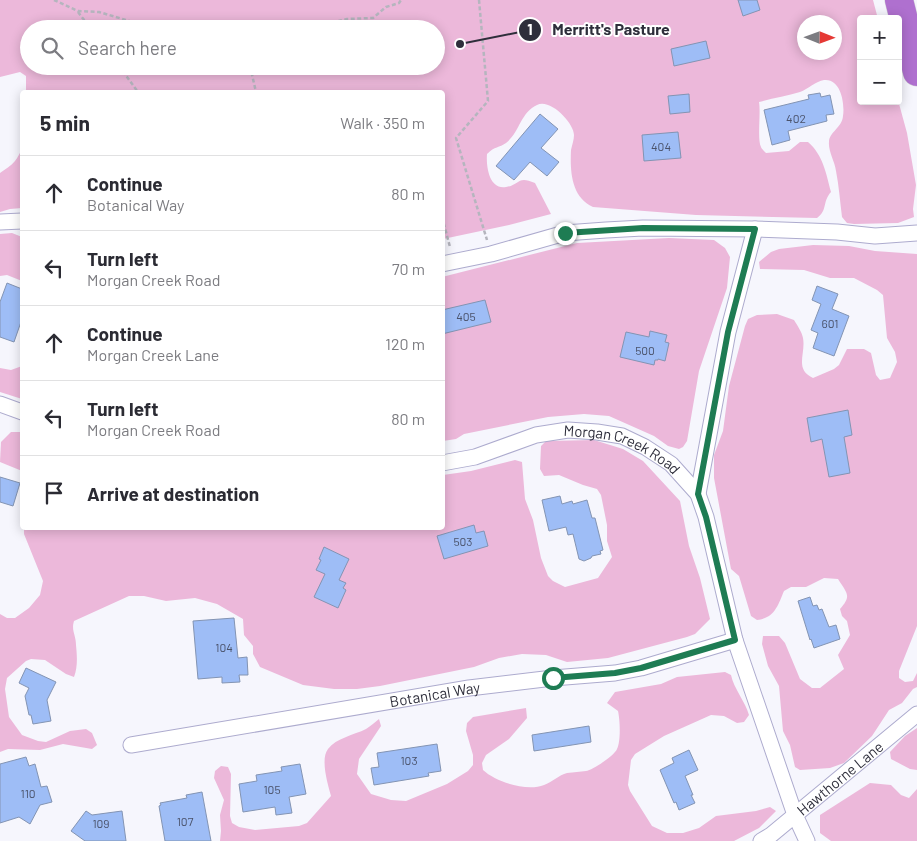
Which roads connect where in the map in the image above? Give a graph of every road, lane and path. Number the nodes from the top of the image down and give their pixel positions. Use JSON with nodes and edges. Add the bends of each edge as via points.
{"nodes":[{"id":1,"x":54,"y":0,"type":"edge"},
{"id":2,"x":401,"y":0,"type":"edge"},
{"id":3,"x":479,"y":0,"type":"edge"},
{"id":4,"x":899,"y":0,"type":"edge"},
{"id":5,"x":78,"y":11,"type":"junction"},
{"id":6,"x":84,"y":20,"type":"edge"},
{"id":7,"x":126,"y":20,"type":"edge"},
{"id":8,"x":343,"y":20,"type":"edge"},
{"id":9,"x":917,"y":72,"type":"edge"},
{"id":10,"x":126,"y":75,"type":"edge"},
{"id":11,"x":252,"y":75,"type":"edge"},
{"id":12,"x":137,"y":90,"type":"edge"},
{"id":13,"x":256,"y":90,"type":"edge"},
{"id":14,"x":20,"y":221,"type":"edge"},
{"id":15,"x":0,"y":222,"type":"edge"},
{"id":16,"x":755,"y":229,"type":"junction"},
{"id":17,"x":917,"y":233,"type":"edge"},
{"id":18,"x":445,"y":240,"type":"edge"},
{"id":19,"x":492,"y":254,"type":"junction"},
{"id":20,"x":448,"y":263,"type":"edge"},
{"id":21,"x":0,"y":404,"type":"edge"},
{"id":22,"x":20,"y":411,"type":"edge"},
{"id":23,"x":445,"y":462,"type":"edge"},
{"id":24,"x":698,"y":494,"type":"junction"},
{"id":25,"x":735,"y":640,"type":"junction"},
{"id":26,"x":917,"y":714,"type":"edge"},
{"id":27,"x":131,"y":745,"type":"dead end"},
{"id":28,"x":795,"y":815,"type":"junction"},
{"id":29,"x":761,"y":841,"type":"edge"},
{"id":30,"x":807,"y":841,"type":"edge"}],
"edges":[{"from":1,"to":5,"type":"path"},
{"from":2,"to":8,"type":"path","via":[[373,18]]},
{"from":3,"to":19,"type":"path","via":[[488,101],[456,138]]},
{"from":4,"to":9,"type":"highway"},
{"from":5,"to":6,"type":"path"},
{"from":5,"to":7,"type":"path","via":[[99,12]]},
{"from":10,"to":12,"type":"path"},
{"from":11,"to":13,"type":"path"},
{"from":14,"to":15,"type":"street"},
{"from":16,"to":17,"type":"street","via":[[875,236]]},
{"from":16,"to":19,"type":"street","via":[[643,228],[565,233]]},
{"from":16,"to":24,"type":"street","via":[[728,332]]},
{"from":18,"to":20,"type":"path"},
{"from":19,"to":20,"type":"street"},
{"from":21,"to":22,"type":"street"},
{"from":23,"to":24,"type":"street","name":"Morgan Creek Road","via":[[475,457],[536,435],[568,430],[597,432],[622,436],[645,447],[671,464]]},
{"from":24,"to":25,"type":"street","name":"Morgan Creek Road"},
{"from":25,"to":27,"type":"street","name":"Botanical Way","via":[[615,673],[479,687]]},
{"from":25,"to":28,"type":"street","name":"Morgan Creek Road"},
{"from":26,"to":28,"type":"street","name":"Hawthorne Lane"},
{"from":28,"to":29,"type":"street","name":"Hawthorne Lane"},
{"from":28,"to":30,"type":"street","name":"Morgan Creek Road"}]}
